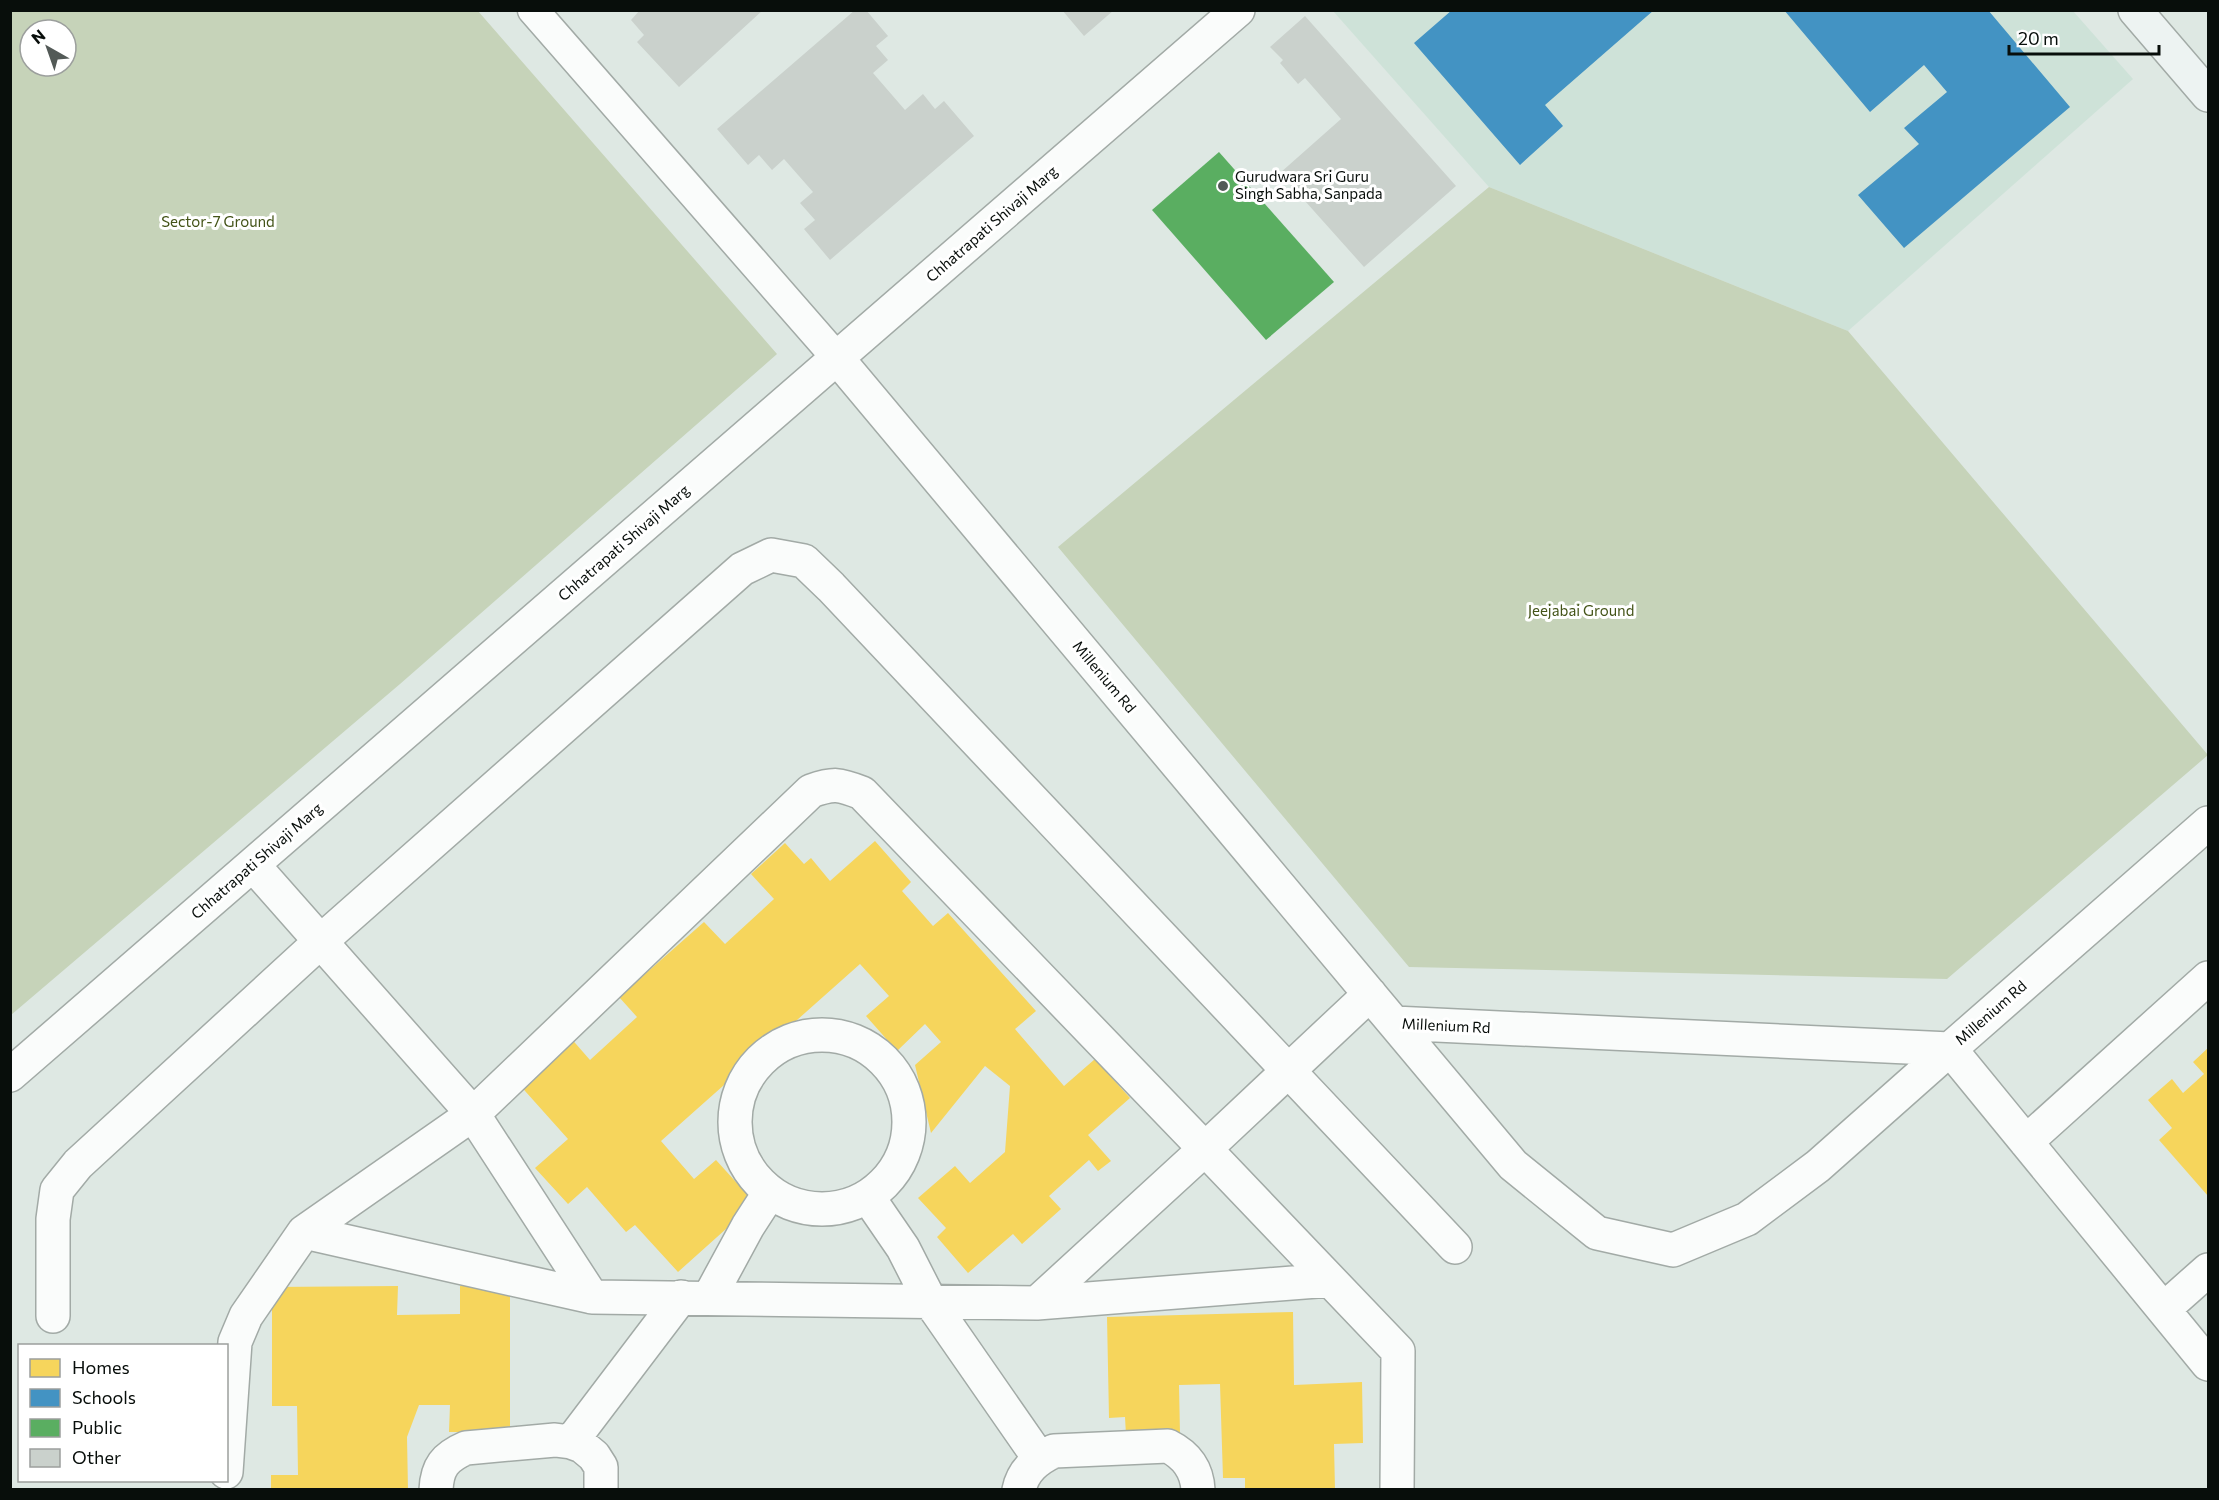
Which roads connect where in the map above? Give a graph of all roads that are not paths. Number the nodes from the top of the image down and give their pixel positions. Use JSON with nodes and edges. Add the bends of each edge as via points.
{"nodes":[{"id":1,"x":533,"y":10,"type":"edge"},
{"id":2,"x":1238,"y":10,"type":"edge"},
{"id":3,"x":2135,"y":10,"type":"edge"},
{"id":4,"x":2208,"y":95,"type":"edge"},
{"id":5,"x":837,"y":358,"type":"junction"},
{"id":6,"x":2208,"y":823,"type":"edge"},
{"id":7,"x":253,"y":865,"type":"junction"},
{"id":8,"x":321,"y":941,"type":"junction"},
{"id":9,"x":2208,"y":978,"type":"edge"},
{"id":10,"x":1370,"y":994,"type":"junction"},
{"id":11,"x":1394,"y":1023,"type":"junction"},
{"id":12,"x":1950,"y":1049,"type":"junction"},
{"id":13,"x":1287,"y":1072,"type":"junction"},
{"id":14,"x":10,"y":1074,"type":"edge"},
{"id":15,"x":473,"y":1114,"type":"junction"},
{"id":16,"x":2026,"y":1142,"type":"junction"},
{"id":17,"x":1205,"y":1149,"type":"junction"},
{"id":18,"x":770,"y":1192,"type":"junction"},
{"id":19,"x":868,"y":1197,"type":"junction"},
{"id":20,"x":304,"y":1232,"type":"junction"},
{"id":21,"x":1455,"y":1247,"type":"dead end"},
{"id":22,"x":2208,"y":1270,"type":"edge"},
{"id":23,"x":1330,"y":1280,"type":"junction"},
{"id":24,"x":592,"y":1297,"type":"junction"},
{"id":25,"x":695,"y":1298,"type":"junction"},
{"id":26,"x":930,"y":1301,"type":"junction"},
{"id":27,"x":1037,"y":1302,"type":"junction"},
{"id":28,"x":2164,"y":1310,"type":"junction"},
{"id":29,"x":53,"y":1316,"type":"dead end"},
{"id":30,"x":2208,"y":1364,"type":"edge"},
{"id":31,"x":571,"y":1442,"type":"junction"},
{"id":32,"x":228,"y":1446,"type":"edge"},
{"id":33,"x":1039,"y":1458,"type":"junction"},
{"id":34,"x":436,"y":1490,"type":"edge"},
{"id":35,"x":601,"y":1490,"type":"edge"},
{"id":36,"x":1019,"y":1490,"type":"edge"},
{"id":37,"x":1198,"y":1490,"type":"edge"},
{"id":38,"x":1397,"y":1490,"type":"edge"}],
"edges":[{"from":1,"to":5,"type":"lane"},
{"from":2,"to":5,"type":"street","name":"Chhatrapati Shivaji Marg"},
{"from":3,"to":4,"type":"main road"},
{"from":5,"to":7,"type":"street","name":"Chhatrapati Shivaji Marg"},
{"from":5,"to":10,"type":"street","name":"Millenium Rd"},
{"from":6,"to":12,"type":"street","name":"Millenium Rd"},
{"from":7,"to":8,"type":"street"},
{"from":7,"to":14,"type":"street","name":"Chhatrapati Shivaji Marg"},
{"from":8,"to":13,"type":"street","via":[[742,569],[771,555],[804,561],[831,587]]},
{"from":8,"to":15,"type":"street"},
{"from":8,"to":29,"type":"street","via":[[78,1164],[57,1190],[53,1218]]},
{"from":9,"to":16,"type":"street"},
{"from":10,"to":11,"type":"street","name":"Millenium Rd"},
{"from":10,"to":13,"type":"street"},
{"from":11,"to":12,"type":"street","name":"Millenium Rd"},
{"from":11,"to":12,"type":"street","via":[[1513,1164],[1580,1220],[1597,1233],[1673,1250],[1747,1219],[1818,1166]]},
{"from":12,"to":16,"type":"street"},
{"from":13,"to":17,"type":"street"},
{"from":13,"to":21,"type":"street"},
{"from":15,"to":17,"type":"street","via":[[811,790],[831,784],[862,793]]},
{"from":15,"to":20,"type":"street"},
{"from":15,"to":24,"type":"street"},
{"from":16,"to":28,"type":"street"},
{"from":17,"to":23,"type":"street"},
{"from":17,"to":27,"type":"street"},
{"from":18,"to":19,"type":"street","via":[[809,1209],[839,1208]]},
{"from":18,"to":19,"type":"street","via":[[758,1183],[744,1161],[736,1135],[737,1108],[745,1082],[761,1060],[783,1044],[809,1036],[836,1036],[865,1046],[889,1065],[904,1091],[910,1121],[905,1151],[891,1177]]},
{"from":18,"to":25,"type":"street"},
{"from":19,"to":26,"type":"street","via":[[903,1248]]},
{"from":20,"to":24,"type":"street"},
{"from":20,"to":32,"type":"street","via":[[246,1316],[236,1342]]},
{"from":22,"to":28,"type":"street"},
{"from":23,"to":27,"type":"street"},
{"from":23,"to":38,"type":"street","via":[[1398,1351]]},
{"from":24,"to":25,"type":"street"},
{"from":25,"to":26,"type":"street"},
{"from":25,"to":31,"type":"street"},
{"from":26,"to":27,"type":"street"},
{"from":26,"to":33,"type":"street"},
{"from":28,"to":30,"type":"street"},
{"from":31,"to":34,"type":"street","via":[[466,1448],[442,1464]]},
{"from":31,"to":35,"type":"street","via":[[582,1446],[601,1467]]},
{"from":33,"to":36,"type":"street","via":[[1027,1470]]},
{"from":33,"to":37,"type":"street","via":[[1054,1451],[1168,1446],[1182,1453],[1191,1464]]}]}
